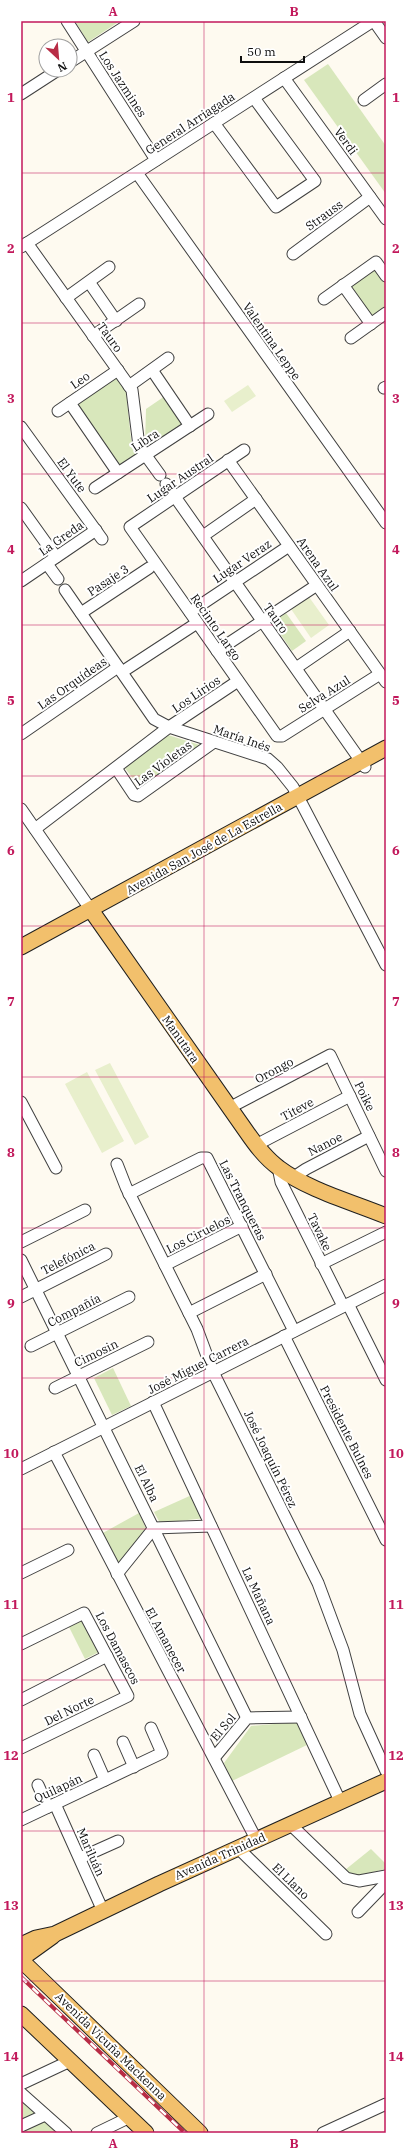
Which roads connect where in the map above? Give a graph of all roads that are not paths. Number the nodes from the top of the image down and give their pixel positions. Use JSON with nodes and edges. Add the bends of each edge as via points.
{"nodes":[{"id":1,"x":67,"y":21,"type":"edge"},
{"id":2,"x":134,"y":21,"type":"edge"},
{"id":3,"x":373,"y":21,"type":"edge"},
{"id":4,"x":386,"y":38,"type":"edge"},
{"id":5,"x":87,"y":52,"type":"junction"},
{"id":6,"x":78,"y":57,"type":"edge"},
{"id":7,"x":46,"y":78,"type":"edge"},
{"id":8,"x":284,"y":78,"type":"junction"},
{"id":9,"x":386,"y":84,"type":"edge"},
{"id":10,"x":21,"y":94,"type":"edge"},
{"id":11,"x":254,"y":98,"type":"junction"},
{"id":12,"x":364,"y":100,"type":"dead end"},
{"id":13,"x":214,"y":123,"type":"junction"},
{"id":14,"x":156,"y":160,"type":"junction"},
{"id":15,"x":136,"y":173,"type":"junction"},
{"id":16,"x":370,"y":197,"type":"junction"},
{"id":17,"x":383,"y":207,"type":"edge"},
{"id":18,"x":386,"y":219,"type":"edge"},
{"id":19,"x":24,"y":245,"type":"edge"},
{"id":20,"x":292,"y":254,"type":"dead end"},
{"id":21,"x":110,"y":267,"type":"dead end"},
{"id":22,"x":386,"y":276,"type":"edge"},
{"id":23,"x":89,"y":282,"type":"junction"},
{"id":24,"x":343,"y":285,"type":"junction"},
{"id":25,"x":66,"y":298,"type":"junction"},
{"id":26,"x":324,"y":299,"type":"dead end"},
{"id":27,"x":139,"y":304,"type":"dead end"},
{"id":28,"x":386,"y":313,"type":"edge"},
{"id":29,"x":116,"y":321,"type":"junction"},
{"id":30,"x":371,"y":324,"type":"junction"},
{"id":31,"x":94,"y":336,"type":"junction"},
{"id":32,"x":351,"y":338,"type":"dead end"},
{"id":33,"x":168,"y":358,"type":"dead end"},
{"id":34,"x":118,"y":370,"type":"junction"},
{"id":35,"x":152,"y":370,"type":"junction"},
{"id":36,"x":129,"y":386,"type":"junction"},
{"id":37,"x":70,"y":403,"type":"junction"},
{"id":38,"x":58,"y":411,"type":"dead end"},
{"id":39,"x":208,"y":414,"type":"dead end"},
{"id":40,"x":190,"y":426,"type":"junction"},
{"id":41,"x":21,"y":428,"type":"edge"},
{"id":42,"x":24,"y":439,"type":"edge"},
{"id":43,"x":244,"y":450,"type":"dead end"},
{"id":44,"x":146,"y":455,"type":"junction"},
{"id":45,"x":228,"y":460,"type":"junction"},
{"id":46,"x":118,"y":473,"type":"junction"},
{"id":47,"x":95,"y":488,"type":"dead end"},
{"id":48,"x":175,"y":496,"type":"junction"},
{"id":49,"x":256,"y":499,"type":"junction"},
{"id":50,"x":21,"y":508,"type":"edge"},
{"id":51,"x":386,"y":523,"type":"edge"},
{"id":52,"x":130,"y":527,"type":"joint"},
{"id":53,"x":99,"y":534,"type":"joint"},
{"id":54,"x":203,"y":536,"type":"junction"},
{"id":55,"x":289,"y":546,"type":"junction"},
{"id":56,"x":51,"y":561,"type":"junction"},
{"id":57,"x":149,"y":568,"type":"dead end"},
{"id":58,"x":58,"y":579,"type":"dead end"},
{"id":59,"x":21,"y":581,"type":"edge"},
{"id":60,"x":235,"y":582,"type":"junction"},
{"id":61,"x":317,"y":585,"type":"junction"},
{"id":62,"x":65,"y":590,"type":"dead end"},
{"id":63,"x":190,"y":612,"type":"junction"},
{"id":64,"x":81,"y":613,"type":"junction"},
{"id":65,"x":263,"y":621,"type":"junction"},
{"id":66,"x":197,"y":623,"type":"junction"},
{"id":67,"x":350,"y":631,"type":"junction"},
{"id":68,"x":217,"y":651,"type":"junction"},
{"id":69,"x":296,"y":668,"type":"junction"},
{"id":70,"x":120,"y":670,"type":"junction"},
{"id":71,"x":383,"y":678,"type":"edge"},
{"id":72,"x":238,"y":681,"type":"junction"},
{"id":73,"x":325,"y":709,"type":"junction"},
{"id":74,"x":169,"y":727,"type":"junction"},
{"id":75,"x":21,"y":734,"type":"edge"},
{"id":76,"x":282,"y":736,"type":"joint"},
{"id":77,"x":214,"y":742,"type":"junction"},
{"id":78,"x":386,"y":748,"type":"edge"},
{"id":79,"x":386,"y":756,"type":"edge"},
{"id":80,"x":364,"y":765,"type":"junction"},
{"id":81,"x":116,"y":768,"type":"junction"},
{"id":82,"x":299,"y":800,"type":"junction"},
{"id":83,"x":21,"y":809,"type":"edge"},
{"id":84,"x":35,"y":830,"type":"junction"},
{"id":85,"x":93,"y":912,"type":"junction"},
{"id":86,"x":21,"y":947,"type":"edge"},
{"id":87,"x":21,"y":955,"type":"edge"},
{"id":88,"x":386,"y":965,"type":"edge"},
{"id":89,"x":330,"y":1055,"type":"joint"},
{"id":90,"x":350,"y":1096,"type":"junction"},
{"id":91,"x":21,"y":1102,"type":"edge"},
{"id":92,"x":229,"y":1108,"type":"junction"},
{"id":93,"x":369,"y":1136,"type":"junction"},
{"id":94,"x":256,"y":1145,"type":"junction"},
{"id":95,"x":118,"y":1164,"type":"dead end"},
{"id":96,"x":278,"y":1167,"type":"junction"},
{"id":97,"x":56,"y":1168,"type":"dead end"},
{"id":98,"x":386,"y":1170,"type":"edge"},
{"id":99,"x":294,"y":1177,"type":"junction"},
{"id":100,"x":129,"y":1194,"type":"junction"},
{"id":101,"x":85,"y":1210,"type":"dead end"},
{"id":102,"x":386,"y":1216,"type":"edge"},
{"id":103,"x":242,"y":1226,"type":"junction"},
{"id":104,"x":386,"y":1232,"type":"edge"},
{"id":105,"x":21,"y":1242,"type":"edge"},
{"id":106,"x":106,"y":1254,"type":"dead end"},
{"id":107,"x":21,"y":1260,"type":"edge"},
{"id":108,"x":321,"y":1264,"type":"junction"},
{"id":109,"x":165,"y":1265,"type":"junction"},
{"id":110,"x":266,"y":1274,"type":"junction"},
{"id":111,"x":386,"y":1284,"type":"edge"},
{"id":112,"x":36,"y":1290,"type":"junction"},
{"id":113,"x":21,"y":1297,"type":"edge"},
{"id":114,"x":129,"y":1297,"type":"dead end"},
{"id":115,"x":345,"y":1305,"type":"junction"},
{"id":116,"x":190,"y":1313,"type":"junction"},
{"id":117,"x":58,"y":1333,"type":"junction"},
{"id":118,"x":289,"y":1333,"type":"junction"},
{"id":119,"x":148,"y":1342,"type":"dead end"},
{"id":120,"x":31,"y":1346,"type":"dead end"},
{"id":121,"x":213,"y":1372,"type":"junction"},
{"id":122,"x":79,"y":1376,"type":"junction"},
{"id":123,"x":386,"y":1380,"type":"edge"},
{"id":124,"x":55,"y":1388,"type":"dead end"},
{"id":125,"x":153,"y":1402,"type":"junction"},
{"id":126,"x":105,"y":1427,"type":"junction"},
{"id":127,"x":54,"y":1452,"type":"junction"},
{"id":128,"x":21,"y":1469,"type":"edge"},
{"id":129,"x":211,"y":1526,"type":"junction"},
{"id":130,"x":154,"y":1528,"type":"junction"},
{"id":131,"x":386,"y":1540,"type":"edge"},
{"id":132,"x":68,"y":1550,"type":"dead end"},
{"id":133,"x":21,"y":1573,"type":"edge"},
{"id":134,"x":116,"y":1574,"type":"junction"},
{"id":135,"x":21,"y":1644,"type":"edge"},
{"id":136,"x":107,"y":1656,"type":"junction"},
{"id":137,"x":128,"y":1696,"type":"joint"},
{"id":138,"x":21,"y":1700,"type":"edge"},
{"id":139,"x":301,"y":1717,"type":"junction"},
{"id":140,"x":247,"y":1718,"type":"junction"},
{"id":141,"x":151,"y":1728,"type":"dead end"},
{"id":142,"x":123,"y":1742,"type":"dead end"},
{"id":143,"x":21,"y":1748,"type":"edge"},
{"id":144,"x":94,"y":1754,"type":"dead end"},
{"id":145,"x":214,"y":1758,"type":"junction"},
{"id":146,"x":134,"y":1766,"type":"junction"},
{"id":147,"x":386,"y":1771,"type":"edge"},
{"id":148,"x":105,"y":1780,"type":"junction"},
{"id":149,"x":386,"y":1781,"type":"edge"},
{"id":150,"x":38,"y":1785,"type":"dead end"},
{"id":151,"x":340,"y":1801,"type":"junction"},
{"id":152,"x":52,"y":1806,"type":"junction"},
{"id":153,"x":21,"y":1820,"type":"edge"},
{"id":154,"x":290,"y":1824,"type":"junction"},
{"id":155,"x":256,"y":1839,"type":"junction"},
{"id":156,"x":118,"y":1841,"type":"dead end"},
{"id":157,"x":238,"y":1848,"type":"junction"},
{"id":158,"x":80,"y":1858,"type":"junction"},
{"id":159,"x":386,"y":1876,"type":"edge"},
{"id":160,"x":386,"y":1883,"type":"edge"},
{"id":161,"x":103,"y":1911,"type":"junction"},
{"id":162,"x":358,"y":1912,"type":"dead end"},
{"id":163,"x":55,"y":1934,"type":"junction"},
{"id":164,"x":326,"y":1934,"type":"dead end"},
{"id":165,"x":21,"y":1945,"type":"edge"},
{"id":166,"x":21,"y":1959,"type":"edge"},
{"id":167,"x":21,"y":2014,"type":"edge"},
{"id":168,"x":70,"y":2061,"type":"junction"},
{"id":169,"x":21,"y":2084,"type":"edge"},
{"id":170,"x":21,"y":2093,"type":"edge"},
{"id":171,"x":386,"y":2104,"type":"edge"},
{"id":172,"x":45,"y":2115,"type":"junction"},
{"id":173,"x":130,"y":2117,"type":"junction"},
{"id":174,"x":21,"y":2126,"type":"edge"},
{"id":175,"x":66,"y":2133,"type":"edge"},
{"id":176,"x":97,"y":2133,"type":"edge"},
{"id":177,"x":146,"y":2133,"type":"edge"},
{"id":178,"x":200,"y":2133,"type":"edge"},
{"id":179,"x":323,"y":2133,"type":"edge"}],
"edges":[{"from":1,"to":5,"type":"street","name":"Los Jazmines"},
{"from":2,"to":5,"type":"street"},
{"from":3,"to":4,"type":"street"},
{"from":3,"to":8,"type":"street","name":"General Arriagada"},
{"from":5,"to":6,"type":"street"},
{"from":5,"to":14,"type":"street","name":"Los Jazmines"},
{"from":7,"to":10,"type":"street"},
{"from":8,"to":11,"type":"street","name":"General Arriagada"},
{"from":8,"to":16,"type":"street","name":"Verdi"},
{"from":9,"to":12,"type":"street"},
{"from":11,"to":13,"type":"street","name":"General Arriagada"},
{"from":11,"to":13,"type":"street","via":[[315,181],[276,207]]},
{"from":13,"to":14,"type":"street","name":"General Arriagada"},
{"from":14,"to":15,"type":"street","name":"General Arriagada"},
{"from":15,"to":19,"type":"street","name":"General Arriagada"},
{"from":15,"to":51,"type":"street","name":"Valentina Leppe"},
{"from":16,"to":17,"type":"street","name":"Verdi"},
{"from":16,"to":20,"type":"street","name":"Strauss"},
{"from":17,"to":18,"type":"street","name":"Verdi"},
{"from":19,"to":25,"type":"street","name":"Tauro"},
{"from":21,"to":23,"type":"street"},
{"from":22,"to":24,"type":"street","via":[[376,262]]},
{"from":23,"to":25,"type":"street"},
{"from":23,"to":29,"type":"street"},
{"from":24,"to":26,"type":"street"},
{"from":24,"to":30,"type":"street"},
{"from":25,"to":31,"type":"street","name":"Tauro"},
{"from":27,"to":29,"type":"street"},
{"from":28,"to":30,"type":"street"},
{"from":29,"to":31,"type":"street"},
{"from":30,"to":32,"type":"street"},
{"from":31,"to":34,"type":"street","name":"Tauro"},
{"from":33,"to":35,"type":"street"},
{"from":34,"to":36,"type":"street","name":"Tauro"},
{"from":34,"to":37,"type":"street","name":"Leo"},
{"from":35,"to":36,"type":"street"},
{"from":35,"to":40,"type":"street"},
{"from":36,"to":44,"type":"street","name":"Tauro","via":[[132,390],[140,446]]},
{"from":37,"to":38,"type":"street","name":"Leo"},
{"from":37,"to":46,"type":"street"},
{"from":39,"to":40,"type":"street","name":"Libra"},
{"from":40,"to":44,"type":"street","name":"Libra"},
{"from":41,"to":42,"type":"street","name":"El Yute"},
{"from":42,"to":53,"type":"street","name":"El Yute"},
{"from":43,"to":45,"type":"street","name":"Lugar Austral"},
{"from":44,"to":46,"type":"street","name":"Libra"},
{"from":44,"to":48,"type":"street","name":"Tauro"},
{"from":45,"to":48,"type":"street","name":"Lugar Austral"},
{"from":45,"to":49,"type":"street","name":"Arena Azul"},
{"from":46,"to":47,"type":"street","name":"Libra"},
{"from":48,"to":52,"type":"street","name":"Lugar Austral"},
{"from":48,"to":54,"type":"street","name":"Tauro"},
{"from":49,"to":54,"type":"street"},
{"from":49,"to":55,"type":"street","name":"Arena Azul"},
{"from":50,"to":56,"type":"street"},
{"from":52,"to":63,"type":"street","name":"Recinto Largo"},
{"from":53,"to":56,"type":"street","name":"La Greda"},
{"from":54,"to":60,"type":"street","name":"Tauro"},
{"from":55,"to":60,"type":"street","name":"Lugar Veraz"},
{"from":55,"to":61,"type":"street","name":"Arena Azul"},
{"from":56,"to":58,"type":"street"},
{"from":56,"to":59,"type":"street","name":"La Greda"},
{"from":57,"to":64,"type":"street","name":"Pasaje 3"},
{"from":60,"to":63,"type":"street","name":"Lugar Veraz"},
{"from":60,"to":65,"type":"street","name":"Tauro"},
{"from":61,"to":65,"type":"street"},
{"from":61,"to":67,"type":"street","name":"Arena Azul"},
{"from":62,"to":64,"type":"street","name":"María Inés"},
{"from":63,"to":66,"type":"street","name":"Recinto Largo"},
{"from":64,"to":70,"type":"street","name":"María Inés"},
{"from":65,"to":68,"type":"street"},
{"from":65,"to":69,"type":"street","name":"Tauro"},
{"from":66,"to":68,"type":"street","name":"Recinto Largo"},
{"from":66,"to":70,"type":"street","name":"Las Orquídeas"},
{"from":67,"to":69,"type":"street"},
{"from":67,"to":71,"type":"street","name":"Arena Azul"},
{"from":68,"to":72,"type":"street","name":"Recinto Largo"},
{"from":69,"to":73,"type":"street","name":"Tauro"},
{"from":70,"to":74,"type":"street","name":"María Inés","via":[[154,719]]},
{"from":70,"to":75,"type":"street","name":"Las Orquídeas"},
{"from":71,"to":73,"type":"street","name":"Selva Azul"},
{"from":72,"to":74,"type":"street","name":"Los Lirios"},
{"from":72,"to":76,"type":"street","name":"Recinto Largo","via":[[275,734]]},
{"from":73,"to":76,"type":"street","name":"Selva Azul"},
{"from":73,"to":80,"type":"street","name":"Tauro"},
{"from":74,"to":77,"type":"street","name":"María Inés"},
{"from":74,"to":81,"type":"street","name":"Las Violetas"},
{"from":77,"to":81,"type":"street","name":"Las Violetas","via":[[138,796],[134,795]]},
{"from":77,"to":82,"type":"street","name":"María Inés","via":[[268,759],[293,787]]},
{"from":78,"to":80,"type":"main road","name":"Avenida San José de La Estrella"},
{"from":79,"to":80,"type":"main road","name":"Avenida San José de La Estrella"},
{"from":80,"to":82,"type":"main road","name":"Avenida San José de La Estrella"},
{"from":81,"to":84,"type":"street","name":"Las Violetas"},
{"from":82,"to":85,"type":"main road","name":"Avenida San José de La Estrella"},
{"from":82,"to":88,"type":"street","name":"María Inés"},
{"from":83,"to":84,"type":"street","name":"Manutara"},
{"from":84,"to":85,"type":"street","name":"Manutara"},
{"from":85,"to":86,"type":"main road","name":"Avenida San José de La Estrella"},
{"from":85,"to":87,"type":"main road","name":"Avenida San José de La Estrella"},
{"from":85,"to":92,"type":"main road","name":"Manutara"},
{"from":89,"to":90,"type":"street","name":"Poike"},
{"from":89,"to":92,"type":"street","name":"Orongo"},
{"from":90,"to":93,"type":"street","name":"Poike"},
{"from":90,"to":94,"type":"street","name":"Titeve"},
{"from":91,"to":97,"type":"street"},
{"from":92,"to":94,"type":"main road","name":"Manutara"},
{"from":93,"to":98,"type":"street","name":"Poike"},
{"from":93,"to":99,"type":"street","name":"Nanoe"},
{"from":94,"to":96,"type":"main road","name":"Manutara"},
{"from":95,"to":100,"type":"street","name":"José Joaquín Pérez"},
{"from":96,"to":99,"type":"main road","name":"Manutara"},
{"from":96,"to":108,"type":"street","name":"Tavake","via":[[281,1182]]},
{"from":99,"to":102,"type":"main road","name":"Manutara"},
{"from":100,"to":103,"type":"street","name":"Las Tranqueras","via":[[205,1157]]},
{"from":100,"to":109,"type":"street","name":"José Joaquín Pérez"},
{"from":101,"to":105,"type":"street"},
{"from":103,"to":109,"type":"street","name":"Los Ciruelos"},
{"from":103,"to":110,"type":"street","name":"Las Tranqueras"},
{"from":104,"to":108,"type":"street"},
{"from":106,"to":112,"type":"street","name":"Telefónica"},
{"from":107,"to":112,"type":"street","name":"El Alba"},
{"from":108,"to":115,"type":"street","name":"Tavake"},
{"from":109,"to":116,"type":"street","name":"José Joaquín Pérez"},
{"from":110,"to":116,"type":"street"},
{"from":110,"to":118,"type":"street","name":"Las Tranqueras"},
{"from":111,"to":115,"type":"street","name":"José Miguel Carrera"},
{"from":112,"to":113,"type":"street","name":"Telefónica"},
{"from":112,"to":117,"type":"street","name":"El Alba"},
{"from":114,"to":117,"type":"street","name":"Compañía"},
{"from":115,"to":118,"type":"street","name":"José Miguel Carrera"},
{"from":115,"to":123,"type":"street","name":"Tavake"},
{"from":116,"to":121,"type":"street","name":"José Joaquín Pérez"},
{"from":117,"to":120,"type":"street","name":"Compañía"},
{"from":117,"to":122,"type":"street","name":"El Alba"},
{"from":118,"to":121,"type":"street","name":"José Miguel Carrera"},
{"from":118,"to":131,"type":"street","name":"Presidente Bulnes"},
{"from":119,"to":122,"type":"street","name":"Cimosin"},
{"from":121,"to":125,"type":"street","name":"José Miguel Carrera"},
{"from":121,"to":147,"type":"street","name":"José Joaquín Pérez","via":[[318,1583],[343,1650],[360,1714]]},
{"from":122,"to":124,"type":"street","name":"Cimosin"},
{"from":122,"to":126,"type":"street","name":"El Alba"},
{"from":125,"to":126,"type":"street","name":"José Miguel Carrera"},
{"from":125,"to":129,"type":"street","name":"La Mañana"},
{"from":126,"to":127,"type":"street","name":"José Miguel Carrera"},
{"from":126,"to":130,"type":"street","name":"El Alba"},
{"from":127,"to":128,"type":"street","name":"José Miguel Carrera"},
{"from":127,"to":134,"type":"street","name":"El Amanecer"},
{"from":129,"to":130,"type":"street"},
{"from":129,"to":139,"type":"street","name":"La Mañana"},
{"from":130,"to":134,"type":"street"},
{"from":130,"to":140,"type":"street","name":"El Alba"},
{"from":132,"to":133,"type":"street"},
{"from":134,"to":145,"type":"street","name":"El Amanecer"},
{"from":135,"to":136,"type":"street","name":"Los Damascos","via":[[84,1613]]},
{"from":136,"to":137,"type":"street","name":"Los Damascos"},
{"from":136,"to":138,"type":"street"},
{"from":137,"to":143,"type":"street","name":"Del Norte"},
{"from":139,"to":140,"type":"street","name":"El Sol"},
{"from":139,"to":151,"type":"street","name":"La Mañana"},
{"from":140,"to":145,"type":"street","name":"El Sol"},
{"from":141,"to":146,"type":"street","name":"Quilapán","via":[[162,1753]]},
{"from":142,"to":146,"type":"street"},
{"from":144,"to":148,"type":"street"},
{"from":145,"to":155,"type":"street","name":"El Amanecer"},
{"from":146,"to":148,"type":"street","name":"Quilapán"},
{"from":148,"to":152,"type":"street","name":"Quilapán"},
{"from":149,"to":151,"type":"main road","name":"Avenida Trinidad"},
{"from":150,"to":152,"type":"street","name":"Mariluán"},
{"from":151,"to":154,"type":"main road","name":"Avenida Trinidad"},
{"from":152,"to":153,"type":"street","name":"Quilapán"},
{"from":152,"to":158,"type":"street","name":"Mariluán"},
{"from":154,"to":155,"type":"main road","name":"Avenida Trinidad"},
{"from":154,"to":159,"type":"street","via":[[346,1878],[360,1881]]},
{"from":155,"to":157,"type":"main road","name":"Avenida Trinidad"},
{"from":156,"to":158,"type":"street"},
{"from":157,"to":161,"type":"main road","name":"Avenida Trinidad"},
{"from":157,"to":164,"type":"street","name":"El Llano"},
{"from":158,"to":161,"type":"street","name":"Mariluán"},
{"from":160,"to":162,"type":"street"},
{"from":161,"to":163,"type":"main road","name":"Avenida Trinidad"},
{"from":163,"to":165,"type":"main road","name":"Avenida Trinidad","via":[[36,1938]]},
{"from":163,"to":166,"type":"main road","name":"Avenida Trinidad"},
{"from":166,"to":178,"type":"main road","name":"Avenida Vicuña Mackenna"},
{"from":167,"to":168,"type":"main road"},
{"from":168,"to":169,"type":"street"},
{"from":168,"to":173,"type":"main road"},
{"from":170,"to":172,"type":"street"},
{"from":171,"to":179,"type":"street"},
{"from":172,"to":174,"type":"street"},
{"from":172,"to":175,"type":"street"},
{"from":173,"to":176,"type":"street"},
{"from":173,"to":177,"type":"main road"}]}
